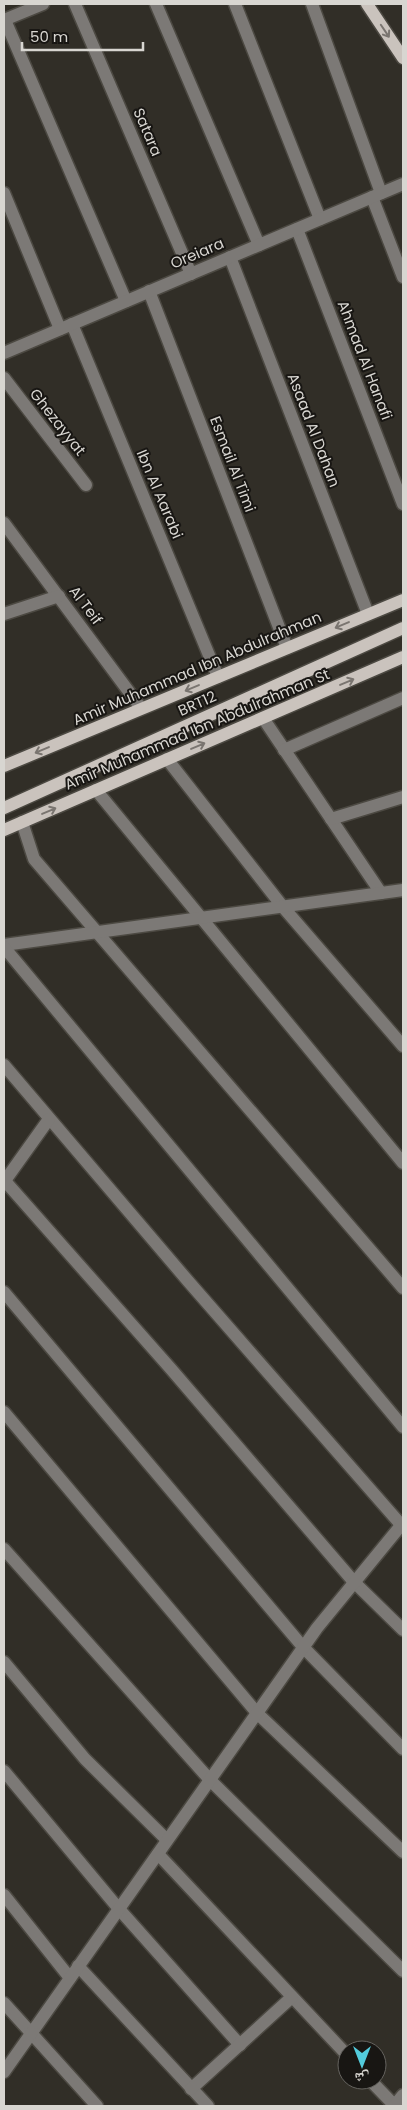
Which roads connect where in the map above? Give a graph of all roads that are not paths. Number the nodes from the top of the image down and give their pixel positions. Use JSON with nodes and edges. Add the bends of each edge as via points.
{"nodes":[{"id":1,"x":43,"y":4,"type":"edge"},
{"id":2,"x":75,"y":4,"type":"edge"},
{"id":3,"x":156,"y":4,"type":"edge"},
{"id":4,"x":235,"y":4,"type":"edge"},
{"id":5,"x":312,"y":4,"type":"edge"},
{"id":6,"x":367,"y":4,"type":"edge"},
{"id":7,"x":5,"y":20,"type":"edge"},
{"id":8,"x":403,"y":58,"type":"edge"},
{"id":9,"x":403,"y":184,"type":"edge"},
{"id":10,"x":4,"y":194,"type":"edge"},
{"id":11,"x":377,"y":195,"type":"junction"},
{"id":12,"x":320,"y":219,"type":"junction"},
{"id":13,"x":297,"y":229,"type":"junction"},
{"id":14,"x":260,"y":245,"type":"junction"},
{"id":15,"x":230,"y":257,"type":"junction"},
{"id":16,"x":191,"y":274,"type":"junction"},
{"id":17,"x":403,"y":277,"type":"edge"},
{"id":18,"x":149,"y":292,"type":"junction"},
{"id":19,"x":126,"y":301,"type":"junction"},
{"id":20,"x":66,"y":327,"type":"junction"},
{"id":21,"x":4,"y":353,"type":"edge"},
{"id":22,"x":4,"y":378,"type":"edge"},
{"id":23,"x":86,"y":485,"type":"dead end"},
{"id":24,"x":403,"y":504,"type":"edge"},
{"id":25,"x":4,"y":522,"type":"edge"},
{"id":26,"x":59,"y":596,"type":"junction"},
{"id":27,"x":403,"y":600,"type":"edge"},
{"id":28,"x":4,"y":614,"type":"edge"},
{"id":29,"x":368,"y":614,"type":"junction"},
{"id":30,"x":403,"y":628,"type":"edge"},
{"id":31,"x":287,"y":648,"type":"junction"},
{"id":32,"x":403,"y":657,"type":"edge"},
{"id":33,"x":218,"y":677,"type":"junction"},
{"id":34,"x":403,"y":698,"type":"edge"},
{"id":35,"x":141,"y":708,"type":"junction"},
{"id":36,"x":263,"y":718,"type":"junction"},
{"id":37,"x":284,"y":750,"type":"junction"},
{"id":38,"x":167,"y":759,"type":"junction"},
{"id":39,"x":4,"y":766,"type":"edge"},
{"id":40,"x":96,"y":790,"type":"junction"},
{"id":41,"x":403,"y":797,"type":"edge"},
{"id":42,"x":4,"y":808,"type":"edge"},
{"id":43,"x":331,"y":819,"type":"junction"},
{"id":44,"x":22,"y":822,"type":"junction"},
{"id":45,"x":4,"y":830,"type":"edge"},
{"id":46,"x":393,"y":892,"type":"edge"},
{"id":47,"x":403,"y":903,"type":"edge"},
{"id":48,"x":283,"y":907,"type":"junction"},
{"id":49,"x":200,"y":918,"type":"junction"},
{"id":50,"x":98,"y":932,"type":"junction"},
{"id":51,"x":4,"y":946,"type":"edge"},
{"id":52,"x":403,"y":1046,"type":"edge"},
{"id":53,"x":4,"y":1065,"type":"edge"},
{"id":54,"x":49,"y":1119,"type":"junction"},
{"id":55,"x":403,"y":1163,"type":"edge"},
{"id":56,"x":4,"y":1181,"type":"edge"},
{"id":57,"x":403,"y":1288,"type":"edge"},
{"id":58,"x":4,"y":1292,"type":"edge"},
{"id":59,"x":4,"y":1412,"type":"edge"},
{"id":60,"x":403,"y":1427,"type":"edge"},
{"id":61,"x":403,"y":1525,"type":"edge"},
{"id":62,"x":4,"y":1548,"type":"edge"},
{"id":63,"x":354,"y":1582,"type":"junction"},
{"id":64,"x":403,"y":1630,"type":"edge"},
{"id":65,"x":303,"y":1647,"type":"junction"},
{"id":66,"x":4,"y":1662,"type":"edge"},
{"id":67,"x":257,"y":1712,"type":"junction"},
{"id":68,"x":403,"y":1749,"type":"edge"},
{"id":69,"x":4,"y":1771,"type":"edge"},
{"id":70,"x":210,"y":1780,"type":"junction"},
{"id":71,"x":167,"y":1840,"type":"junction"},
{"id":72,"x":403,"y":1852,"type":"edge"},
{"id":73,"x":158,"y":1854,"type":"junction"},
{"id":74,"x":4,"y":1895,"type":"edge"},
{"id":75,"x":118,"y":1909,"type":"junction"},
{"id":76,"x":78,"y":1966,"type":"junction"},
{"id":77,"x":403,"y":1971,"type":"edge"},
{"id":78,"x":70,"y":1978,"type":"junction"},
{"id":79,"x":292,"y":1997,"type":"junction"},
{"id":80,"x":4,"y":2003,"type":"edge"},
{"id":81,"x":30,"y":2034,"type":"junction"},
{"id":82,"x":337,"y":2044,"type":"edge"},
{"id":83,"x":240,"y":2045,"type":"junction"},
{"id":84,"x":4,"y":2072,"type":"edge"},
{"id":85,"x":191,"y":2089,"type":"junction"},
{"id":86,"x":379,"y":2090,"type":"edge"},
{"id":87,"x":403,"y":2096,"type":"edge"},
{"id":88,"x":97,"y":2106,"type":"edge"},
{"id":89,"x":208,"y":2106,"type":"edge"},
{"id":90,"x":394,"y":2106,"type":"edge"}],
"edges":[{"from":1,"to":7,"type":"street"},
{"from":2,"to":16,"type":"street","name":"Satara"},
{"from":3,"to":14,"type":"street"},
{"from":4,"to":12,"type":"street"},
{"from":5,"to":11,"type":"street"},
{"from":6,"to":8,"type":"main road","one_way":true},
{"from":7,"to":19,"type":"street"},
{"from":9,"to":11,"type":"street","name":"Oreiara"},
{"from":10,"to":20,"type":"street","name":"Ibn Al Aarabi"},
{"from":11,"to":12,"type":"street","name":"Oreiara"},
{"from":11,"to":17,"type":"street"},
{"from":12,"to":13,"type":"street","name":"Oreiara"},
{"from":13,"to":14,"type":"street","name":"Oreiara"},
{"from":13,"to":24,"type":"street","name":"Ahmad Al Hanafi"},
{"from":14,"to":15,"type":"street","name":"Oreiara"},
{"from":15,"to":16,"type":"street","name":"Oreiara"},
{"from":15,"to":29,"type":"street","name":"Asaad Al Dahan"},
{"from":16,"to":18,"type":"street","name":"Oreiara"},
{"from":18,"to":19,"type":"street","name":"Oreiara"},
{"from":18,"to":31,"type":"street","name":"Esmail Al Timi"},
{"from":19,"to":20,"type":"street","name":"Oreiara"},
{"from":20,"to":21,"type":"street","name":"Oreiara"},
{"from":20,"to":33,"type":"street","name":"Ibn Al Aarabi"},
{"from":22,"to":23,"type":"street","name":"Ghezayyat"},
{"from":25,"to":26,"type":"street","name":"Al Teif"},
{"from":26,"to":28,"type":"street"},
{"from":26,"to":35,"type":"street","name":"Al Teif"},
{"from":27,"to":29,"type":"main road","name":"Amir Muhammad Ibn Abdulrahman"},
{"from":29,"to":31,"type":"main road","name":"Amir Muhammad Ibn Abdulrahman","one_way":true},
{"from":30,"to":42,"type":"main road","name":"BRT12"},
{"from":31,"to":33,"type":"main road","name":"Amir Muhammad Ibn Abdulrahman"},
{"from":36,"to":32,"type":"main road","name":"Amir Muhammad Ibn Abdulrahman St","one_way":true},
{"from":33,"to":35,"type":"main road","name":"Amir Muhammad Ibn Abdulrahman","one_way":true},
{"from":34,"to":37,"type":"street"},
{"from":35,"to":39,"type":"main road","name":"Amir Muhammad Ibn Abdulrahman","one_way":true},
{"from":36,"to":37,"type":"street"},
{"from":38,"to":36,"type":"main road","name":"Amir Muhammad Ibn Abdulrahman St","one_way":true},
{"from":37,"to":43,"type":"street"},
{"from":38,"to":40,"type":"main road","name":"Amir Muhammad Ibn Abdulrahman St"},
{"from":38,"to":48,"type":"street"},
{"from":44,"to":40,"type":"main road","name":"Amir Muhammad Ibn Abdulrahman St","one_way":true},
{"from":40,"to":49,"type":"street"},
{"from":41,"to":43,"type":"street"},
{"from":43,"to":46,"type":"street"},
{"from":44,"to":45,"type":"main road","name":"Amir Muhammad Ibn Abdulrahman St"},
{"from":44,"to":50,"type":"street","via":[[34,859]]},
{"from":46,"to":47,"type":"street"},
{"from":46,"to":48,"type":"street"},
{"from":48,"to":49,"type":"street"},
{"from":48,"to":52,"type":"street"},
{"from":49,"to":50,"type":"street"},
{"from":49,"to":55,"type":"street"},
{"from":50,"to":51,"type":"street"},
{"from":50,"to":57,"type":"street"},
{"from":51,"to":60,"type":"street"},
{"from":53,"to":54,"type":"street"},
{"from":54,"to":56,"type":"street"},
{"from":54,"to":61,"type":"street"},
{"from":56,"to":63,"type":"street"},
{"from":58,"to":65,"type":"street"},
{"from":59,"to":67,"type":"street"},
{"from":61,"to":63,"type":"street"},
{"from":62,"to":70,"type":"street"},
{"from":63,"to":64,"type":"street"},
{"from":63,"to":65,"type":"street"},
{"from":65,"to":67,"type":"street"},
{"from":65,"to":68,"type":"street"},
{"from":66,"to":71,"type":"street","via":[[86,1759]]},
{"from":67,"to":70,"type":"street"},
{"from":67,"to":72,"type":"street"},
{"from":69,"to":75,"type":"street"},
{"from":70,"to":71,"type":"street"},
{"from":70,"to":77,"type":"street"},
{"from":71,"to":73,"type":"street"},
{"from":73,"to":75,"type":"street"},
{"from":73,"to":79,"type":"street"},
{"from":74,"to":78,"type":"street"},
{"from":75,"to":76,"type":"street"},
{"from":75,"to":83,"type":"street"},
{"from":76,"to":78,"type":"street"},
{"from":76,"to":85,"type":"street"},
{"from":78,"to":81,"type":"street"},
{"from":79,"to":82,"type":"street"},
{"from":79,"to":83,"type":"street"},
{"from":80,"to":81,"type":"street"},
{"from":81,"to":84,"type":"street"},
{"from":81,"to":88,"type":"street"},
{"from":83,"to":85,"type":"street"},
{"from":85,"to":89,"type":"street"},
{"from":86,"to":90,"type":"street"},
{"from":87,"to":90,"type":"street"}]}
